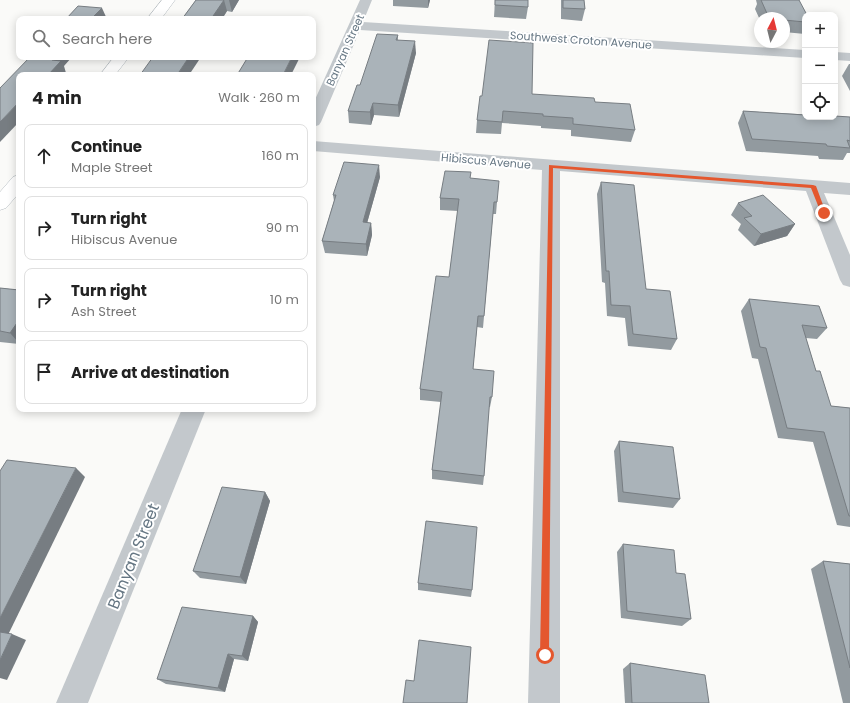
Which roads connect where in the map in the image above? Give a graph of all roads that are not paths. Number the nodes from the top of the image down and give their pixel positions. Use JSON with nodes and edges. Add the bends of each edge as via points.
{"nodes":[{"id":1,"x":169,"y":0,"type":"edge"},
{"id":2,"x":366,"y":0,"type":"edge"},
{"id":3,"x":156,"y":16,"type":"edge"},
{"id":4,"x":356,"y":26,"type":"junction"},
{"id":5,"x":802,"y":54,"type":"edge"},
{"id":6,"x":838,"y":56,"type":"edge"},
{"id":7,"x":850,"y":57,"type":"edge"},
{"id":8,"x":120,"y":60,"type":"edge"},
{"id":9,"x":110,"y":72,"type":"edge"},
{"id":10,"x":316,"y":115,"type":"edge"},
{"id":11,"x":316,"y":146,"type":"edge"},
{"id":12,"x":551,"y":166,"type":"junction"},
{"id":13,"x":16,"y":185,"type":"edge"},
{"id":14,"x":813,"y":186,"type":"junction"},
{"id":15,"x":850,"y":189,"type":"edge"},
{"id":16,"x":0,"y":204,"type":"edge"},
{"id":17,"x":850,"y":280,"type":"edge"},
{"id":18,"x":193,"y":412,"type":"edge"},
{"id":19,"x":72,"y":703,"type":"edge"},
{"id":20,"x":544,"y":703,"type":"edge"}],
"edges":[{"from":1,"to":3,"type":"street"},
{"from":2,"to":4,"type":"street","name":"Banyan Street"},
{"from":4,"to":5,"type":"street","name":"Southwest Croton Avenue"},
{"from":4,"to":10,"type":"street","name":"Banyan Street"},
{"from":6,"to":7,"type":"street"},
{"from":8,"to":9,"type":"street"},
{"from":11,"to":12,"type":"street","name":"Hibiscus Avenue"},
{"from":12,"to":14,"type":"street","name":"Hibiscus Avenue"},
{"from":12,"to":20,"type":"street"},
{"from":13,"to":16,"type":"street"},
{"from":14,"to":15,"type":"street","name":"Hibiscus Avenue"},
{"from":14,"to":17,"type":"street"},
{"from":18,"to":19,"type":"street","name":"Banyan Street"}]}
